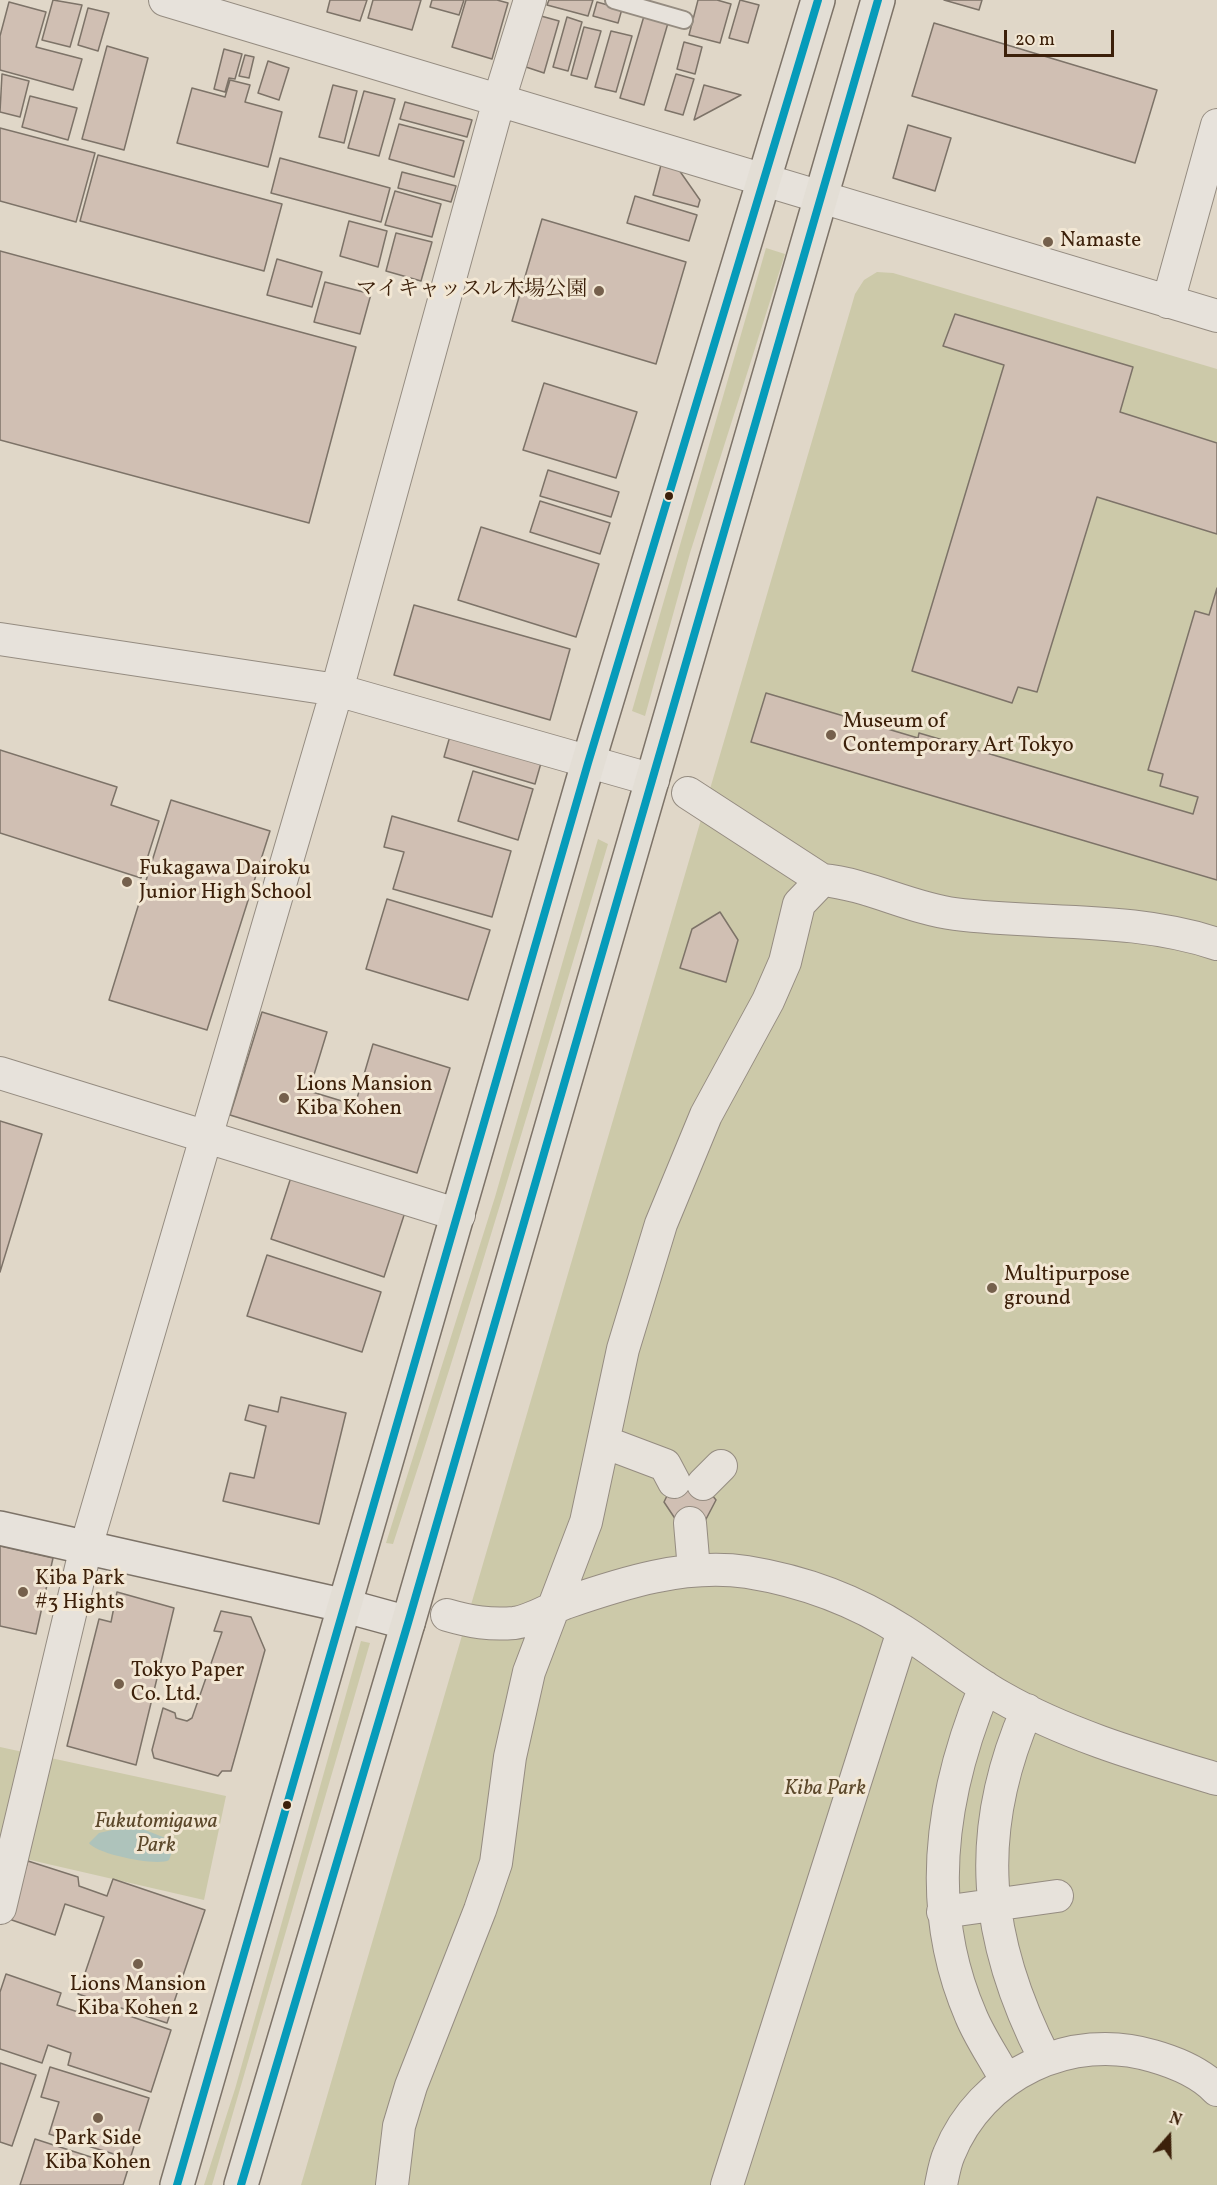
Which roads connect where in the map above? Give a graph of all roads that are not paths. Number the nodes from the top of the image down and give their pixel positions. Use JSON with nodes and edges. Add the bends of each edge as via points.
{"nodes":[{"id":1,"x":165,"y":0,"type":"edge"},
{"id":2,"x":530,"y":0,"type":"edge"},
{"id":3,"x":614,"y":0,"type":"edge"},
{"id":4,"x":818,"y":0,"type":"edge"},
{"id":5,"x":879,"y":0,"type":"edge"},
{"id":6,"x":247,"y":11,"type":"edge"},
{"id":7,"x":684,"y":20,"type":"dead end"},
{"id":8,"x":499,"y":100,"type":"junction"},
{"id":9,"x":1217,"y":124,"type":"edge"},
{"id":10,"x":762,"y":180,"type":"junction"},
{"id":11,"x":821,"y":198,"type":"junction"},
{"id":12,"x":1168,"y":302,"type":"junction"},
{"id":13,"x":1217,"y":316,"type":"edge"},
{"id":14,"x":0,"y":639,"type":"edge"},
{"id":15,"x":337,"y":690,"type":"junction"},
{"id":16,"x":588,"y":763,"type":"junction"},
{"id":17,"x":653,"y":780,"type":"junction"},
{"id":18,"x":688,"y":793,"type":"dead end"},
{"id":19,"x":822,"y":880,"type":"junction"},
{"id":20,"x":1217,"y":944,"type":"edge"},
{"id":21,"x":0,"y":1073,"type":"edge"},
{"id":22,"x":207,"y":1136,"type":"junction"},
{"id":23,"x":459,"y":1215,"type":"junction"},
{"id":24,"x":604,"y":1442,"type":"junction"},
{"id":25,"x":700,"y":1477,"type":"dead end"},
{"id":26,"x":690,"y":1523,"type":"dead end"},
{"id":27,"x":0,"y":1528,"type":"edge"},
{"id":28,"x":86,"y":1547,"type":"junction"},
{"id":29,"x":694,"y":1570,"type":"junction"},
{"id":30,"x":346,"y":1606,"type":"junction"},
{"id":31,"x":554,"y":1607,"type":"junction"},
{"id":32,"x":447,"y":1615,"type":"dead end"},
{"id":33,"x":408,"y":1623,"type":"junction"},
{"id":34,"x":903,"y":1631,"type":"junction"},
{"id":35,"x":985,"y":1687,"type":"junction"},
{"id":36,"x":1027,"y":1710,"type":"junction"},
{"id":37,"x":1217,"y":1779,"type":"edge"},
{"id":38,"x":1057,"y":1896,"type":"dead end"},
{"id":39,"x":994,"y":1904,"type":"junction"},
{"id":40,"x":0,"y":1908,"type":"edge"},
{"id":41,"x":943,"y":1911,"type":"junction"},
{"id":42,"x":1045,"y":2059,"type":"junction"},
{"id":43,"x":1006,"y":2080,"type":"junction"},
{"id":44,"x":1217,"y":2090,"type":"edge"},
{"id":45,"x":177,"y":2185,"type":"edge"},
{"id":46,"x":241,"y":2185,"type":"edge"},
{"id":47,"x":392,"y":2185,"type":"edge"},
{"id":48,"x":727,"y":2185,"type":"edge"},
{"id":49,"x":941,"y":2185,"type":"edge"}],
"edges":[{"from":1,"to":6,"type":"street"},
{"from":2,"to":8,"type":"street"},
{"from":3,"to":7,"type":"lane"},
{"from":4,"to":10,"type":"main road"},
{"from":5,"to":11,"type":"main road"},
{"from":6,"to":8,"type":"street"},
{"from":8,"to":10,"type":"street"},
{"from":8,"to":15,"type":"street"},
{"from":9,"to":12,"type":"street"},
{"from":10,"to":11,"type":"street"},
{"from":10,"to":16,"type":"main road"},
{"from":11,"to":12,"type":"street"},
{"from":11,"to":17,"type":"main road"},
{"from":12,"to":13,"type":"street"},
{"from":14,"to":15,"type":"street"},
{"from":15,"to":16,"type":"street"},
{"from":15,"to":22,"type":"street"},
{"from":16,"to":17,"type":"street"},
{"from":16,"to":23,"type":"main road"},
{"from":17,"to":33,"type":"main road"},
{"from":18,"to":19,"type":"street"},
{"from":19,"to":20,"type":"street","via":[[843,882],[912,906],[955,914],[1157,930]]},
{"from":19,"to":24,"type":"street","via":[[799,904],[785,962],[706,1115],[661,1224],[623,1349]]},
{"from":21,"to":22,"type":"street"},
{"from":22,"to":23,"type":"street"},
{"from":22,"to":28,"type":"street"},
{"from":23,"to":30,"type":"main road"},
{"from":24,"to":25,"type":"street"},
{"from":24,"to":31,"type":"street","via":[[586,1522]]},
{"from":26,"to":29,"type":"street"},
{"from":27,"to":28,"type":"street"},
{"from":28,"to":30,"type":"street"},
{"from":28,"to":40,"type":"street"},
{"from":29,"to":31,"type":"street","via":[[609,1588]]},
{"from":29,"to":34,"type":"street","via":[[746,1572],[802,1582],[856,1604]]},
{"from":30,"to":33,"type":"street"},
{"from":30,"to":45,"type":"main road"},
{"from":31,"to":32,"type":"street","via":[[517,1622],[480,1624]]},
{"from":31,"to":47,"type":"street","via":[[529,1672],[510,1757],[496,1863],[411,2086],[399,2126]]},
{"from":33,"to":46,"type":"main road"},
{"from":34,"to":35,"type":"street"},
{"from":34,"to":48,"type":"street"},
{"from":35,"to":36,"type":"street"},
{"from":35,"to":41,"type":"street","via":[[947,1806],[941,1866]]},
{"from":36,"to":37,"type":"street","via":[[1109,1745]]},
{"from":36,"to":39,"type":"street","via":[[997,1811],[990,1872]]},
{"from":38,"to":39,"type":"street"},
{"from":39,"to":41,"type":"street"},
{"from":39,"to":42,"type":"street","via":[[1007,1970]]},
{"from":41,"to":43,"type":"street","via":[[953,1967],[971,2017]]},
{"from":42,"to":43,"type":"street"},
{"from":42,"to":44,"type":"street","via":[[1088,2048],[1133,2050],[1175,2063]]},
{"from":43,"to":49,"type":"street","via":[[972,2113],[948,2154]]}]}
